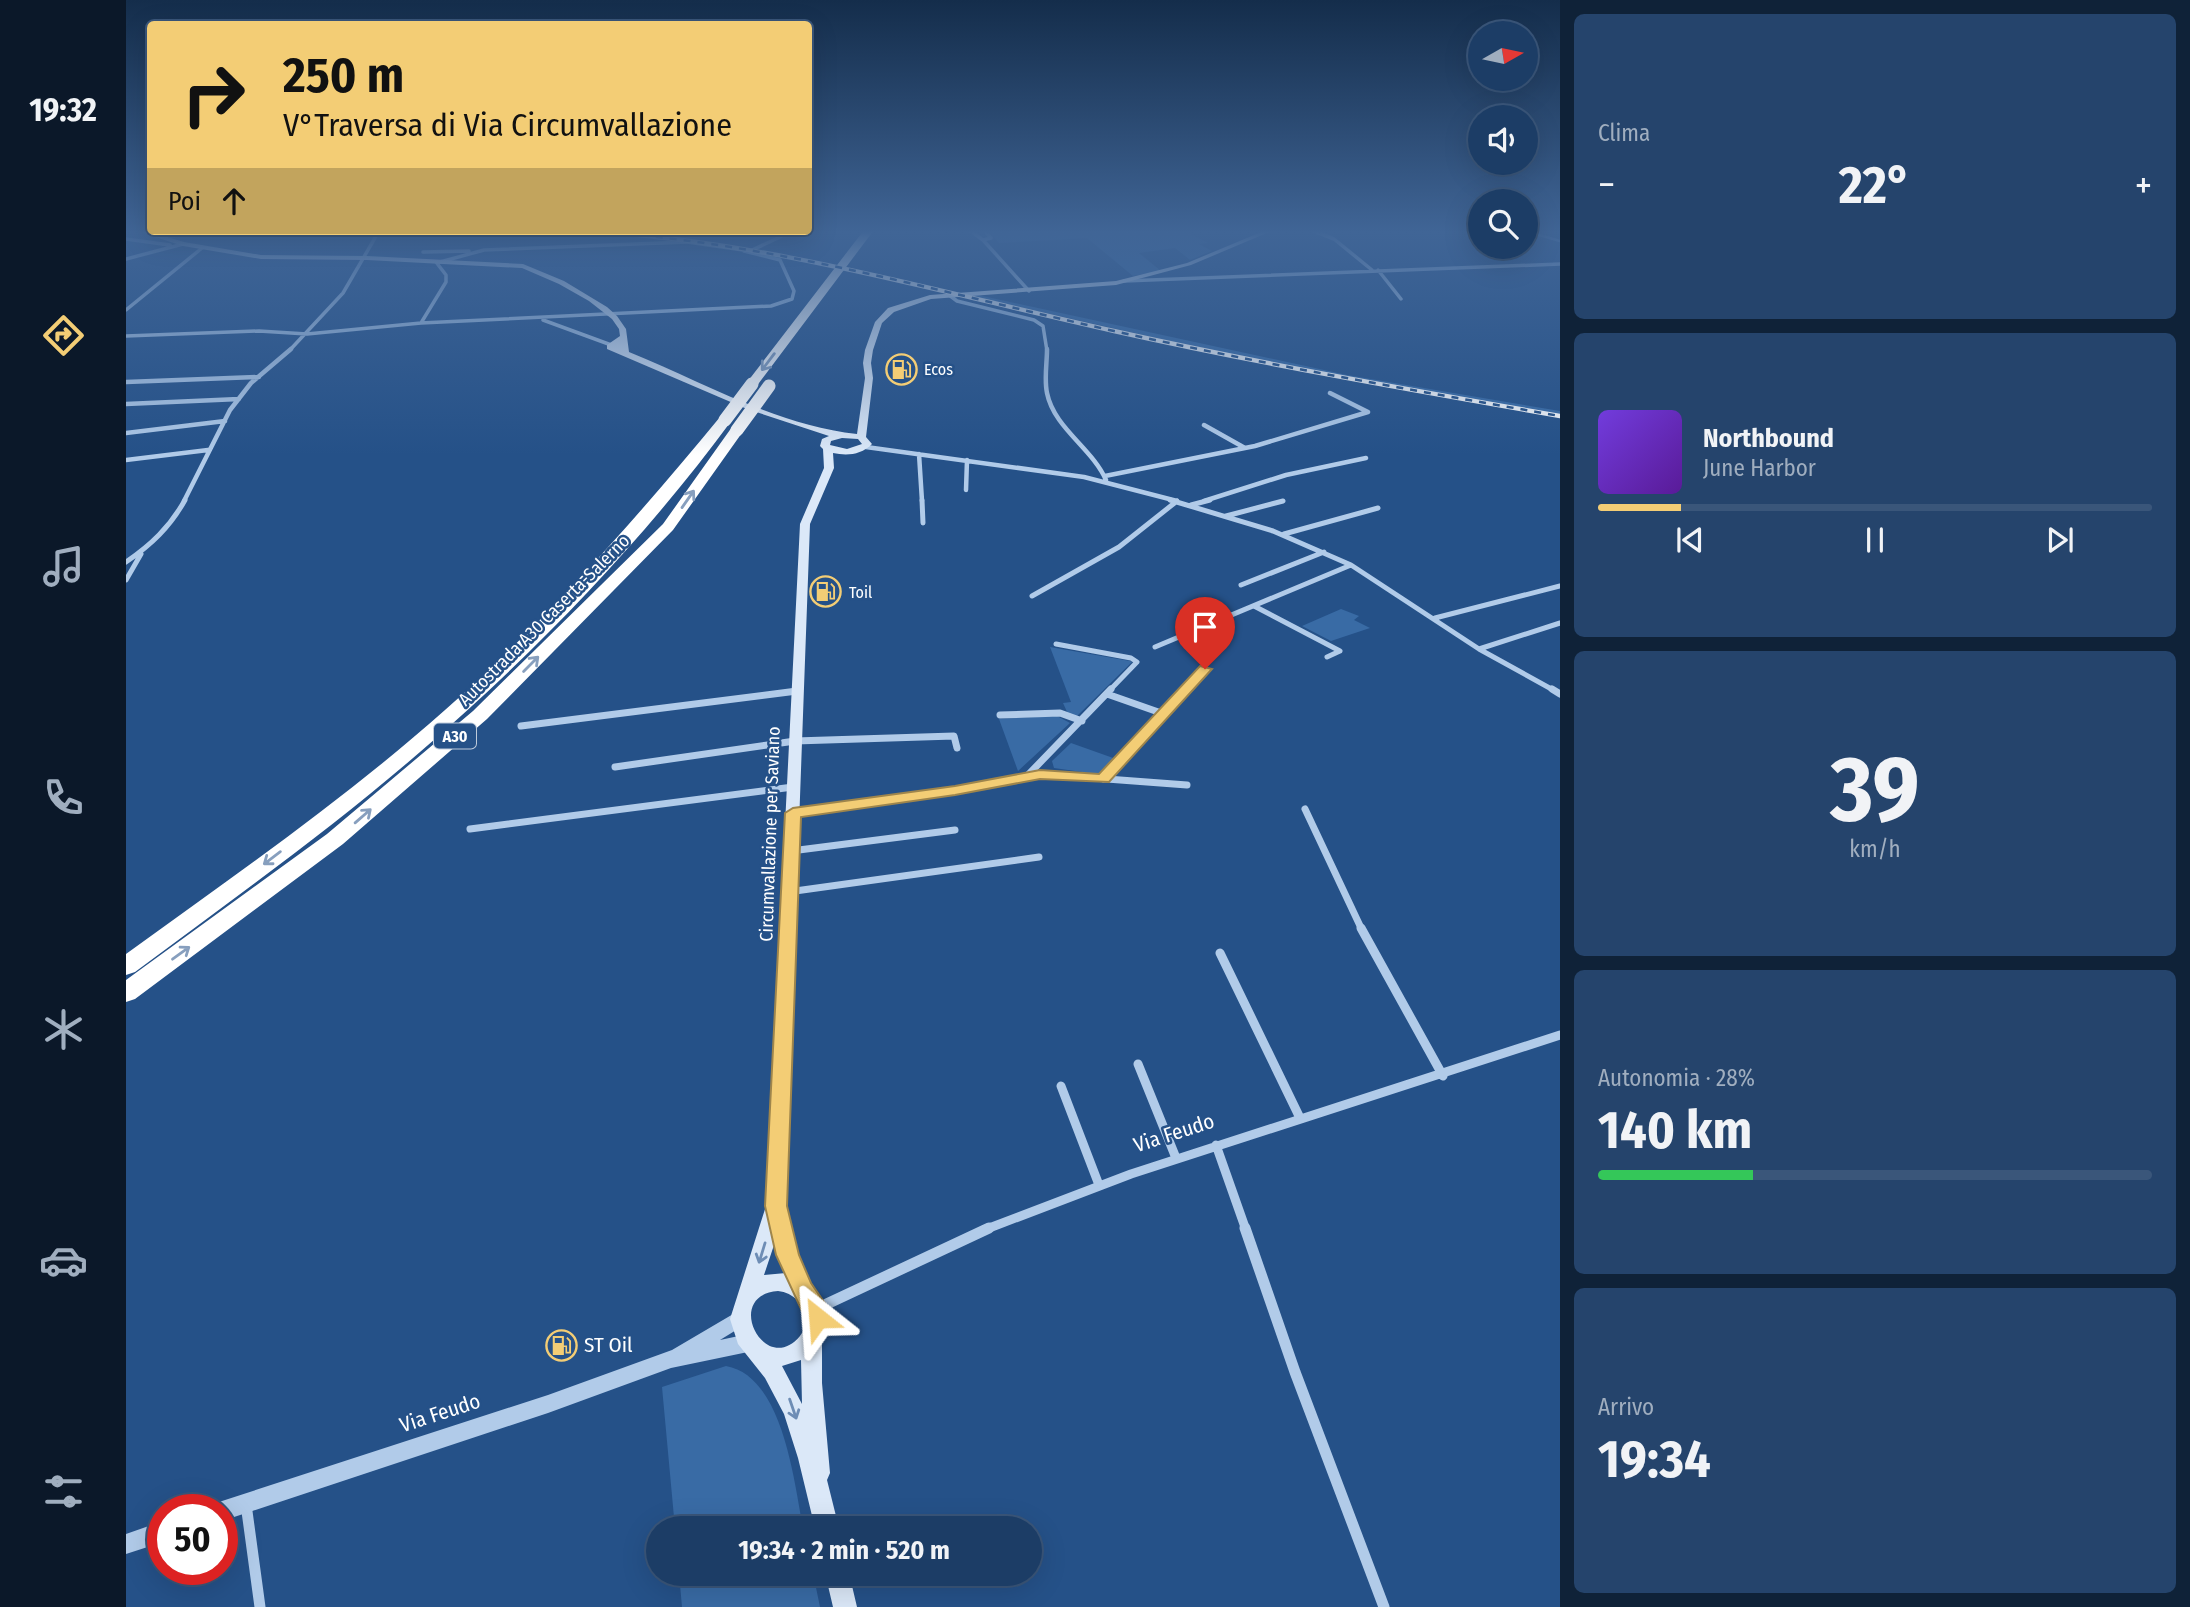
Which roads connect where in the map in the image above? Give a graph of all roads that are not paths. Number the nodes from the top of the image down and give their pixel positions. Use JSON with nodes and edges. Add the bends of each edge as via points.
{"nodes":[{"id":1,"x":335,"y":305,"type":"edge"},
{"id":2,"x":432,"y":305,"type":"edge"},
{"id":3,"x":598,"y":305,"type":"edge"},
{"id":4,"x":775,"y":305,"type":"edge"},
{"id":5,"x":812,"y":305,"type":"edge"},
{"id":6,"x":828,"y":305,"type":"edge"},
{"id":7,"x":904,"y":305,"type":"edge"},
{"id":8,"x":973,"y":305,"type":"edge"},
{"id":9,"x":613,"y":314,"type":"junction"},
{"id":10,"x":540,"y":318,"type":"junction"},
{"id":11,"x":421,"y":323,"type":"junction"},
{"id":12,"x":307,"y":334,"type":"junction"},
{"id":13,"x":126,"y":336,"type":"edge"},
{"id":14,"x":595,"y":341,"type":"junction"},
{"id":15,"x":622,"y":343,"type":"junction"},
{"id":16,"x":799,"y":344,"type":"dead end"},
{"id":17,"x":610,"y":347,"type":"junction"},
{"id":18,"x":260,"y":377,"type":"junction"},
{"id":19,"x":773,"y":380,"type":"dead end"},
{"id":20,"x":126,"y":382,"type":"edge"},
{"id":21,"x":1330,"y":393,"type":"dead end"},
{"id":22,"x":239,"y":399,"type":"junction"},
{"id":23,"x":126,"y":404,"type":"edge"},
{"id":24,"x":863,"y":416,"type":"junction"},
{"id":25,"x":225,"y":421,"type":"junction"},
{"id":26,"x":731,"y":425,"type":"junction"},
{"id":27,"x":1204,"y":425,"type":"dead end"},
{"id":28,"x":813,"y":430,"type":"junction"},
{"id":29,"x":126,"y":433,"type":"edge"},
{"id":30,"x":840,"y":435,"type":"junction"},
{"id":31,"x":863,"y":442,"type":"junction"},
{"id":32,"x":826,"y":445,"type":"junction"},
{"id":33,"x":1245,"y":448,"type":"junction"},
{"id":34,"x":208,"y":450,"type":"junction"},
{"id":35,"x":850,"y":452,"type":"junction"},
{"id":36,"x":919,"y":454,"type":"junction"},
{"id":37,"x":1366,"y":458,"type":"dead end"},
{"id":38,"x":126,"y":460,"type":"edge"},
{"id":39,"x":967,"y":460,"type":"junction"},
{"id":40,"x":829,"y":468,"type":"junction"},
{"id":41,"x":1106,"y":479,"type":"junction"},
{"id":42,"x":966,"y":490,"type":"dead end"},
{"id":43,"x":1177,"y":501,"type":"junction"},
{"id":44,"x":1283,"y":502,"type":"dead end"},
{"id":45,"x":1191,"y":505,"type":"junction"},
{"id":46,"x":1378,"y":508,"type":"dead end"},
{"id":47,"x":1226,"y":516,"type":"junction"},
{"id":48,"x":923,"y":523,"type":"dead end"},
{"id":49,"x":1283,"y":535,"type":"junction"},
{"id":50,"x":1325,"y":552,"type":"junction"},
{"id":51,"x":141,"y":554,"type":"junction"},
{"id":52,"x":126,"y":562,"type":"edge"},
{"id":53,"x":1351,"y":565,"type":"junction"},
{"id":54,"x":126,"y":580,"type":"edge"},
{"id":55,"x":1241,"y":585,"type":"dead end"},
{"id":56,"x":1558,"y":588,"type":"edge"},
{"id":57,"x":1032,"y":596,"type":"dead end"},
{"id":58,"x":1254,"y":606,"type":"junction"},
{"id":59,"x":1435,"y":618,"type":"junction"},
{"id":60,"x":1560,"y":623,"type":"edge"},
{"id":61,"x":1056,"y":644,"type":"dead end"},
{"id":62,"x":1154,"y":647,"type":"dead end"},
{"id":63,"x":1479,"y":649,"type":"junction"},
{"id":64,"x":1327,"y":657,"type":"dead end"},
{"id":65,"x":1205,"y":669,"type":"dead end"},
{"id":66,"x":797,"y":691,"type":"junction"},
{"id":67,"x":1107,"y":694,"type":"junction"},
{"id":68,"x":1560,"y":694,"type":"edge"},
{"id":69,"x":1164,"y":714,"type":"junction"},
{"id":70,"x":1000,"y":715,"type":"dead end"},
{"id":71,"x":1082,"y":722,"type":"junction"},
{"id":72,"x":521,"y":726,"type":"dead end"},
{"id":73,"x":795,"y":741,"type":"junction"},
{"id":74,"x":957,"y":748,"type":"dead end"},
{"id":75,"x":615,"y":767,"type":"dead end"},
{"id":76,"x":1026,"y":777,"type":"junction"},
{"id":77,"x":1103,"y":779,"type":"junction"},
{"id":78,"x":1187,"y":785,"type":"dead end"},
{"id":79,"x":793,"y":787,"type":"junction"},
{"id":80,"x":1305,"y":808,"type":"dead end"},
{"id":81,"x":793,"y":813,"type":"junction"},
{"id":82,"x":470,"y":829,"type":"dead end"},
{"id":83,"x":955,"y":830,"type":"dead end"},
{"id":84,"x":790,"y":851,"type":"junction"},
{"id":85,"x":1039,"y":857,"type":"dead end"},
{"id":86,"x":788,"y":892,"type":"junction"},
{"id":87,"x":1220,"y":953,"type":"dead end"},
{"id":88,"x":126,"y":966,"type":"edge"},
{"id":89,"x":126,"y":993,"type":"edge"},
{"id":90,"x":1560,"y":1035,"type":"edge"},
{"id":91,"x":1138,"y":1064,"type":"dead end"},
{"id":92,"x":1443,"y":1076,"type":"junction"},
{"id":93,"x":1061,"y":1086,"type":"dead end"},
{"id":94,"x":1300,"y":1118,"type":"junction"},
{"id":95,"x":1216,"y":1145,"type":"junction"},
{"id":96,"x":1176,"y":1158,"type":"junction"},
{"id":97,"x":1099,"y":1185,"type":"junction"},
{"id":98,"x":776,"y":1206,"type":"junction"},
{"id":99,"x":803,"y":1290,"type":"junction"},
{"id":100,"x":816,"y":1308,"type":"junction"},
{"id":101,"x":743,"y":1309,"type":"junction"},
{"id":102,"x":812,"y":1337,"type":"junction"},
{"id":103,"x":753,"y":1347,"type":"junction"},
{"id":104,"x":671,"y":1359,"type":"junction"},
{"id":105,"x":246,"y":1503,"type":"junction"},
{"id":106,"x":238,"y":1506,"type":"edge"},
{"id":107,"x":823,"y":1516,"type":"edge"},
{"id":108,"x":824,"y":1516,"type":"edge"},
{"id":109,"x":147,"y":1537,"type":"edge"},
{"id":110,"x":126,"y":1544,"type":"edge"},
{"id":111,"x":840,"y":1586,"type":"edge"},
{"id":112,"x":260,"y":1607,"type":"edge"},
{"id":113,"x":845,"y":1607,"type":"edge"},
{"id":114,"x":1384,"y":1607,"type":"edge"}],
"edges":[{"from":1,"to":12,"type":"street"},
{"from":2,"to":11,"type":"street"},
{"from":3,"to":9,"type":"main road"},
{"from":4,"to":9,"type":"street"},
{"from":5,"to":26,"type":"highway","name":"Autostrada A30 Caserta-Salerno","number":"A30","one_way":true,"bridge":true,"via":[[752,384]]},
{"from":6,"to":16,"type":"highway"},
{"from":7,"to":24,"type":"main road","via":[[879,323],[875,341],[879,350],[869,375]]},
{"from":8,"to":41,"type":"street","via":[[1043,326],[1048,346],[1044,380],[1050,405],[1089,450]]},
{"from":9,"to":10,"type":"street"},
{"from":9,"to":15,"type":"main road","via":[[623,329]]},
{"from":10,"to":11,"type":"street"},
{"from":10,"to":14,"type":"street"},
{"from":11,"to":12,"type":"street"},
{"from":12,"to":13,"type":"street","via":[[259,331]]},
{"from":12,"to":18,"type":"street"},
{"from":14,"to":15,"type":"street"},
{"from":14,"to":17,"type":"street"},
{"from":15,"to":17,"type":"main road"},
{"from":15,"to":17,"type":"main road"},
{"from":15,"to":28,"type":"main road","via":[[727,397]]},
{"from":18,"to":20,"type":"street"},
{"from":18,"to":22,"type":"street"},
{"from":19,"to":26,"type":"highway","name":"Autostrada A30 Caserta-Salerno","number":"A30","bridge":true},
{"from":21,"to":33,"type":"street","via":[[1368,412]]},
{"from":22,"to":23,"type":"street"},
{"from":22,"to":25,"type":"street"},
{"from":24,"to":30,"type":"main road"},
{"from":24,"to":31,"type":"main road"},
{"from":25,"to":29,"type":"street"},
{"from":25,"to":34,"type":"street"},
{"from":26,"to":88,"type":"highway","name":"Autostrada A30 Caserta-Salerno","number":"A30","one_way":true,"via":[[567,603],[452,715],[315,827]]},
{"from":89,"to":26,"type":"highway","name":"Autostrada A30 Caserta-Salerno","number":"A30","one_way":true,"via":[[335,839],[480,715],[668,527]]},
{"from":27,"to":33,"type":"street"},
{"from":28,"to":30,"type":"main road"},
{"from":28,"to":32,"type":"main road"},
{"from":30,"to":31,"type":"main road"},
{"from":30,"to":32,"type":"main road"},
{"from":31,"to":35,"type":"main road"},
{"from":31,"to":36,"type":"street"},
{"from":32,"to":35,"type":"main road"},
{"from":32,"to":40,"type":"main road","name":"Circumvallazione per Saviano"},
{"from":33,"to":41,"type":"street"},
{"from":34,"to":38,"type":"street"},
{"from":34,"to":51,"type":"street","via":[[169,527]]},
{"from":35,"to":40,"type":"main road","name":"Circumvallazione per Saviano"},
{"from":36,"to":39,"type":"street"},
{"from":36,"to":48,"type":"street"},
{"from":37,"to":45,"type":"street","via":[[1286,475]]},
{"from":39,"to":41,"type":"street"},
{"from":39,"to":42,"type":"street"},
{"from":40,"to":66,"type":"main road","name":"Circumvallazione per Saviano","via":[[805,524]]},
{"from":41,"to":43,"type":"street"},
{"from":43,"to":45,"type":"street"},
{"from":43,"to":57,"type":"street","via":[[1119,547]]},
{"from":44,"to":47,"type":"street"},
{"from":45,"to":47,"type":"street"},
{"from":46,"to":49,"type":"street"},
{"from":47,"to":49,"type":"street"},
{"from":49,"to":50,"type":"street"},
{"from":50,"to":53,"type":"street"},
{"from":50,"to":55,"type":"street"},
{"from":51,"to":52,"type":"street"},
{"from":51,"to":54,"type":"street"},
{"from":53,"to":58,"type":"street"},
{"from":53,"to":59,"type":"street"},
{"from":56,"to":59,"type":"street"},
{"from":58,"to":62,"type":"street"},
{"from":58,"to":64,"type":"street","via":[[1340,651]]},
{"from":59,"to":63,"type":"street"},
{"from":60,"to":63,"type":"street"},
{"from":61,"to":67,"type":"street","via":[[1136,660]]},
{"from":63,"to":68,"type":"street"},
{"from":65,"to":69,"type":"street"},
{"from":66,"to":72,"type":"street"},
{"from":66,"to":73,"type":"main road","name":"Circumvallazione per Saviano"},
{"from":67,"to":69,"type":"street"},
{"from":67,"to":71,"type":"street"},
{"from":69,"to":77,"type":"street"},
{"from":70,"to":71,"type":"street","via":[[1060,713]]},
{"from":71,"to":76,"type":"street"},
{"from":73,"to":74,"type":"street","via":[[954,736]]},
{"from":73,"to":75,"type":"street"},
{"from":73,"to":79,"type":"main road","name":"Circumvallazione per Saviano"},
{"from":76,"to":77,"type":"street"},
{"from":76,"to":81,"type":"street"},
{"from":77,"to":78,"type":"street"},
{"from":79,"to":81,"type":"main road","name":"Circumvallazione per Saviano"},
{"from":79,"to":82,"type":"street"},
{"from":80,"to":92,"type":"street","via":[[1359,924]]},
{"from":81,"to":84,"type":"main road","name":"Circumvallazione per Saviano"},
{"from":83,"to":84,"type":"street"},
{"from":84,"to":86,"type":"main road","name":"Circumvallazione per Saviano"},
{"from":85,"to":86,"type":"street"},
{"from":86,"to":98,"type":"main road","name":"Circumvallazione per Saviano"},
{"from":87,"to":94,"type":"street"},
{"from":90,"to":92,"type":"street","name":"Via Feudo"},
{"from":91,"to":96,"type":"street"},
{"from":92,"to":94,"type":"street","name":"Via Feudo"},
{"from":93,"to":97,"type":"street"},
{"from":94,"to":95,"type":"street","name":"Via Feudo"},
{"from":95,"to":96,"type":"street","name":"Via Feudo"},
{"from":95,"to":114,"type":"street"},
{"from":96,"to":97,"type":"street","name":"Via Feudo"},
{"from":97,"to":100,"type":"street","name":"Via Feudo","via":[[982,1230]]},
{"from":98,"to":99,"type":"main road","name":"Circumvallazione per Saviano","via":[[788,1255]]},
{"from":98,"to":101,"type":"main road","name":"Circumvallazione per Saviano","one_way":true},
{"from":99,"to":100,"type":"main road"},
{"from":99,"to":101,"type":"main road","via":[[779,1283],[755,1291]]},
{"from":100,"to":102,"type":"main road"},
{"from":101,"to":103,"type":"main road"},
{"from":101,"to":104,"type":"street","name":"Via Feudo"},
{"from":102,"to":103,"type":"main road","via":[[794,1352],[770,1355]]},
{"from":102,"to":108,"type":"main road","via":[[813,1407]]},
{"from":103,"to":104,"type":"street","name":"Via Feudo"},
{"from":103,"to":107,"type":"main road","one_way":true,"via":[[778,1377],[793,1407]]},
{"from":104,"to":105,"type":"street","name":"Via Feudo"},
{"from":105,"to":106,"type":"street","name":"Via Feudo"},
{"from":105,"to":112,"type":"street"},
{"from":109,"to":110,"type":"street"},
{"from":111,"to":113,"type":"main road"}]}
